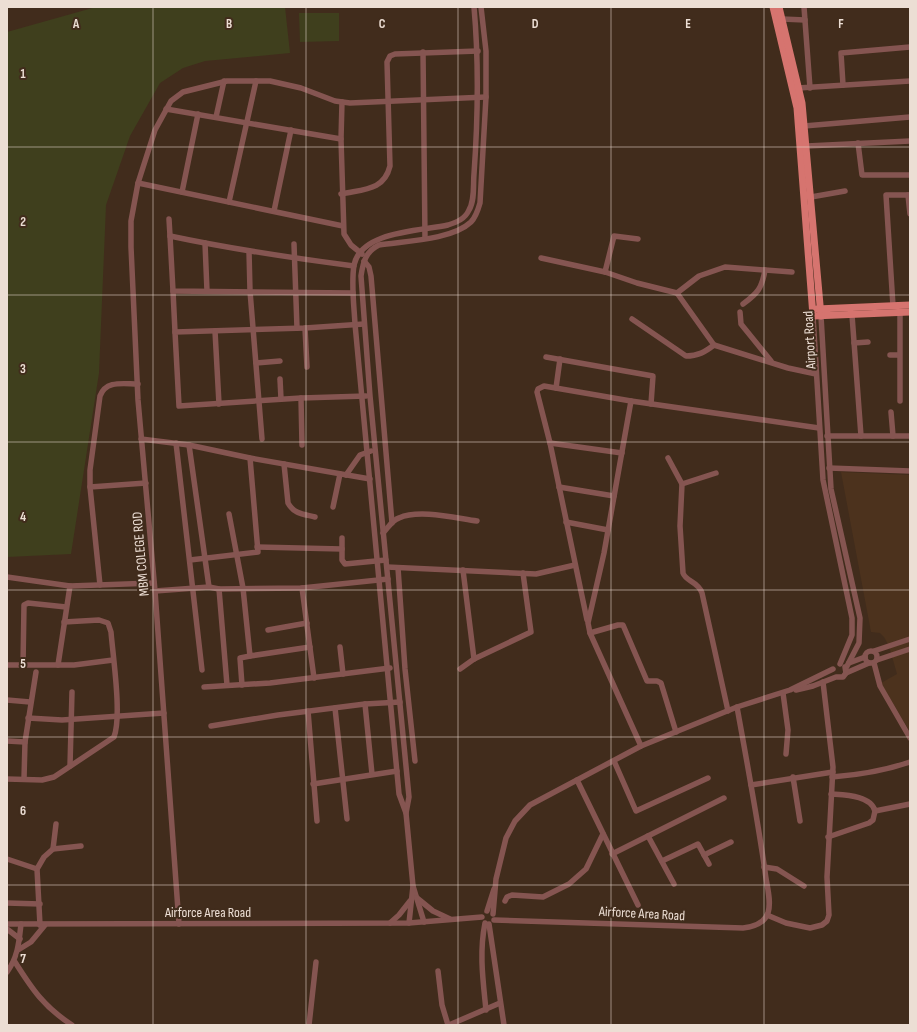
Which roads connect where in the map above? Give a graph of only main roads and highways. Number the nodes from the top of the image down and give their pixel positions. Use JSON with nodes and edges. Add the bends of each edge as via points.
{"nodes":[{"id":1,"x":773,"y":7,"type":"edge"},
{"id":2,"x":779,"y":7,"type":"edge"},
{"id":3,"x":910,"y":305,"type":"edge"},
{"id":4,"x":821,"y":312,"type":"junction"},
{"id":5,"x":910,"y":312,"type":"edge"}],
"edges":[{"from":1,"to":4,"type":"main road","name":"Airport Road","via":[[797,108],[813,312]]},
{"from":2,"to":4,"type":"main road","name":"Airport Road","via":[[798,88],[807,146]]},
{"from":3,"to":4,"type":"main road"},
{"from":4,"to":5,"type":"main road","via":[[852,315]]}]}
